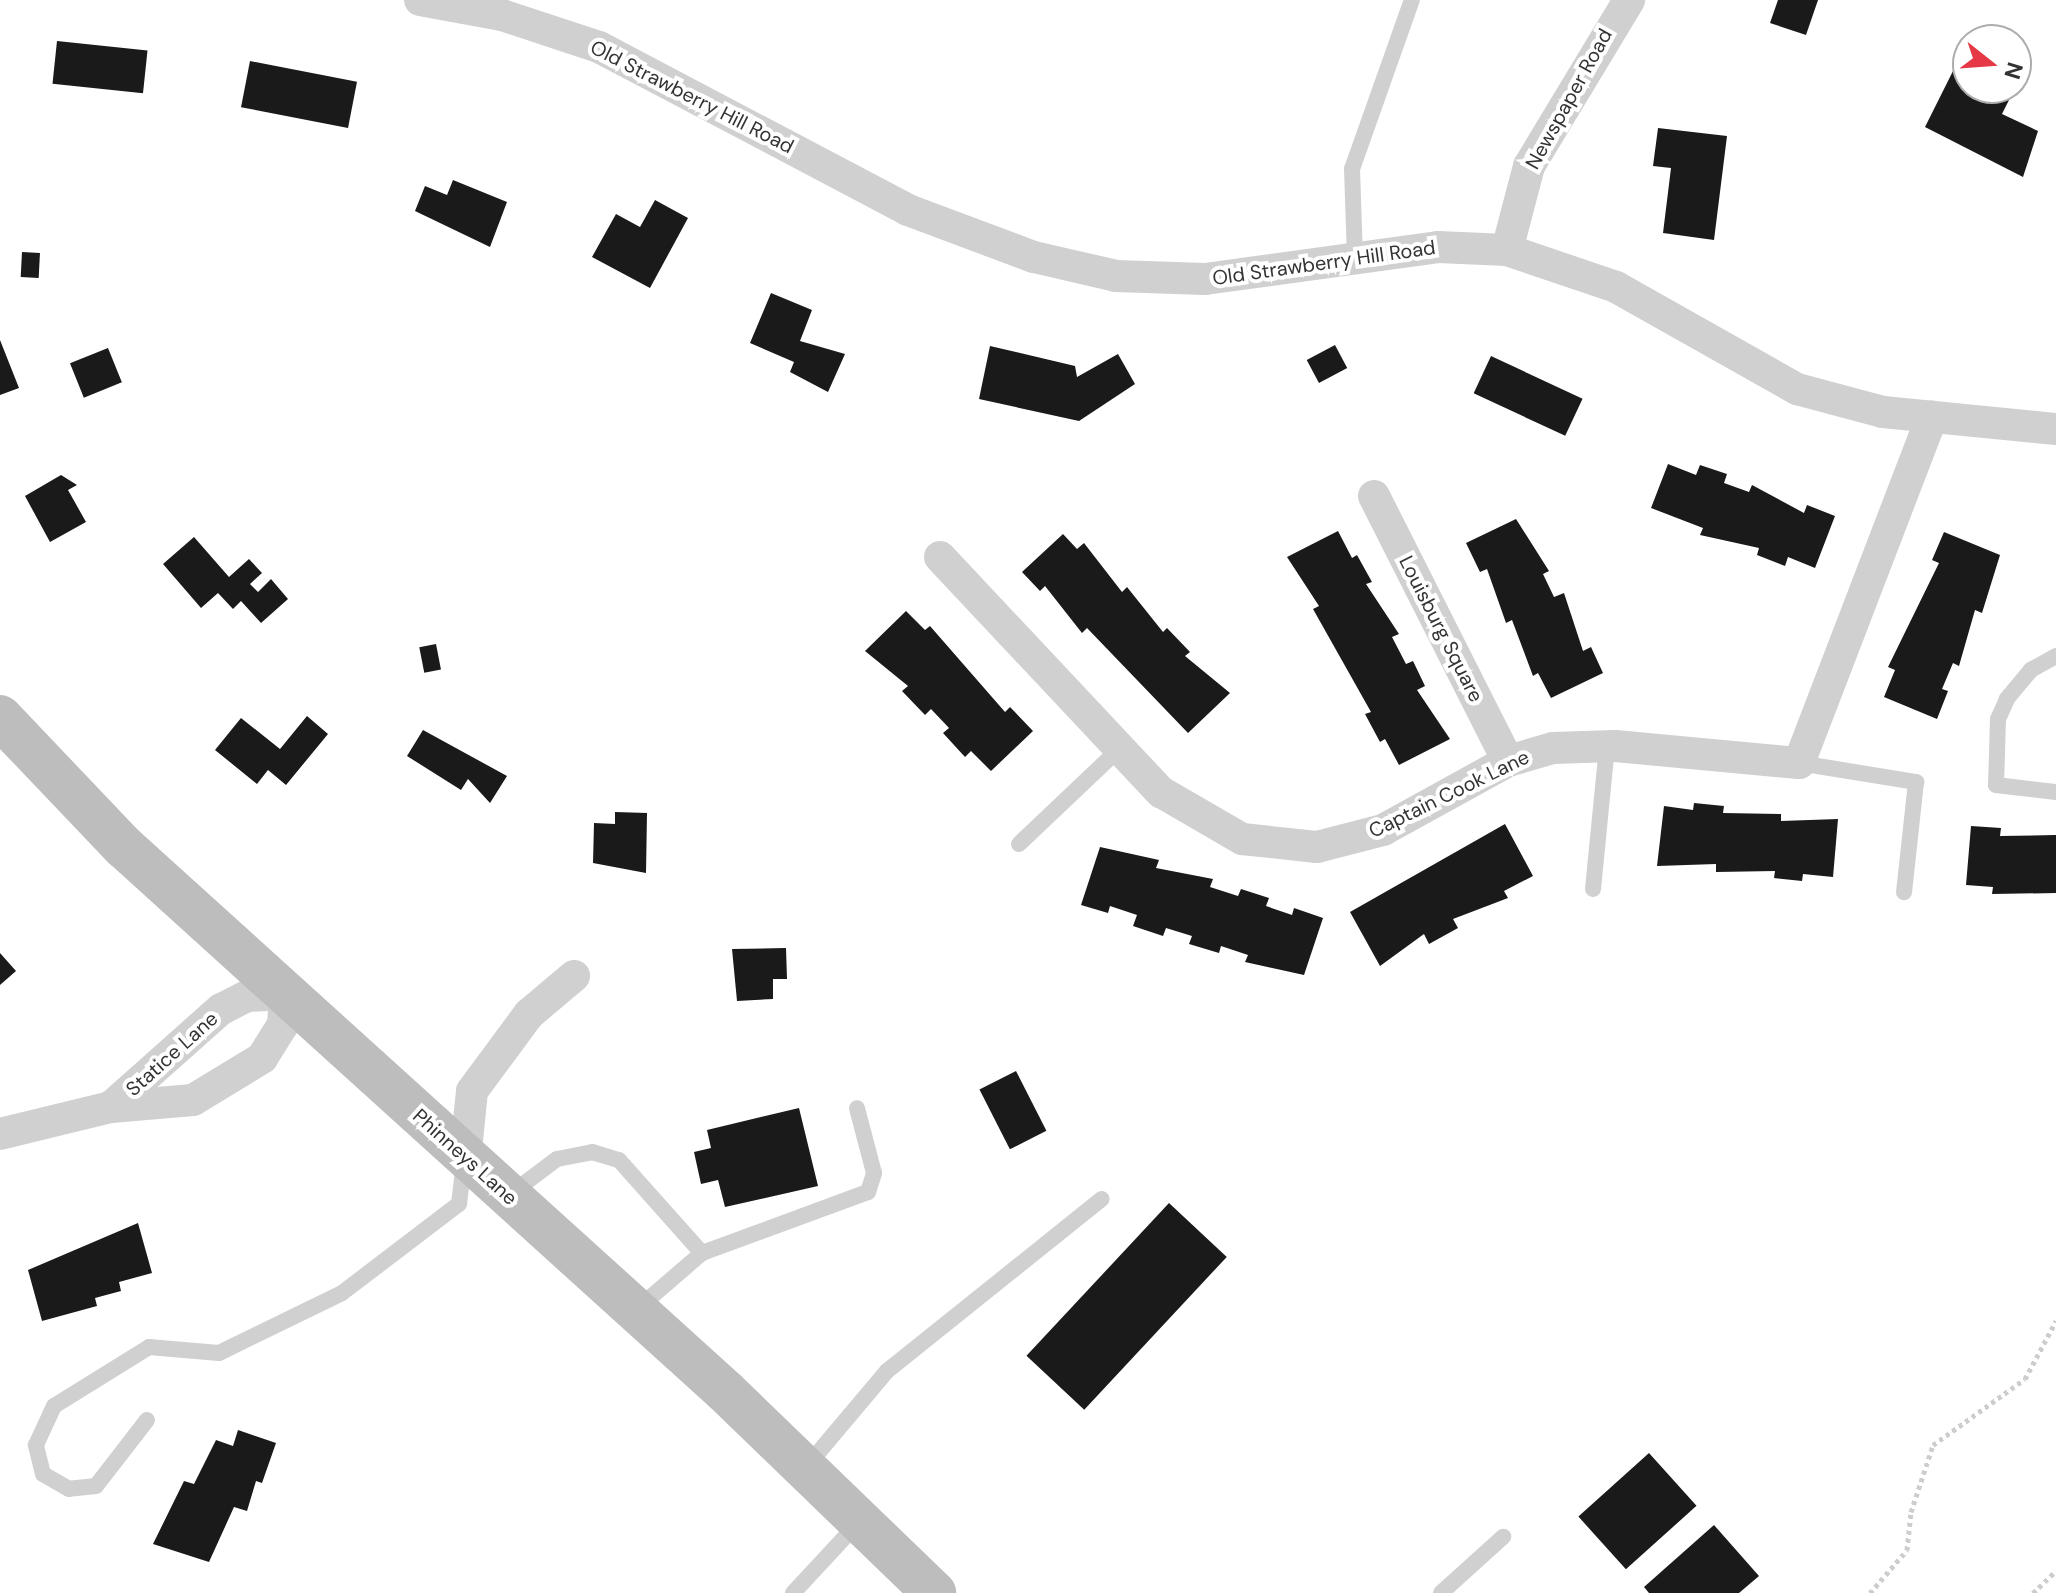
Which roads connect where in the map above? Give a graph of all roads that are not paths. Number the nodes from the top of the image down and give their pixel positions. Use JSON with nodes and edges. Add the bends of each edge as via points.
{"nodes":[{"id":1,"x":420,"y":0,"type":"edge"},
{"id":2,"x":1412,"y":0,"type":"edge"},
{"id":3,"x":1629,"y":0,"type":"edge"},
{"id":4,"x":1507,"y":250,"type":"junction"},
{"id":5,"x":1355,"y":259,"type":"junction"},
{"id":6,"x":1932,"y":417,"type":"junction"},
{"id":7,"x":2056,"y":429,"type":"edge"},
{"id":8,"x":1374,"y":496,"type":"dead end"},
{"id":9,"x":940,"y":557,"type":"dead end"},
{"id":10,"x":2056,"y":656,"type":"edge"},
{"id":11,"x":0,"y":717,"type":"edge"},
{"id":12,"x":1607,"y":746,"type":"junction"},
{"id":13,"x":1120,"y":748,"type":"junction"},
{"id":14,"x":1508,"y":761,"type":"junction"},
{"id":15,"x":1799,"y":763,"type":"junction"},
{"id":16,"x":2056,"y":792,"type":"edge"},
{"id":17,"x":1019,"y":844,"type":"dead end"},
{"id":18,"x":1593,"y":889,"type":"dead end"},
{"id":19,"x":1904,"y":892,"type":"dead end"},
{"id":20,"x":574,"y":976,"type":"dead end"},
{"id":21,"x":285,"y":994,"type":"junction"},
{"id":22,"x":111,"y":1107,"type":"junction"},
{"id":23,"x":857,"y":1108,"type":"dead end"},
{"id":24,"x":0,"y":1134,"type":"edge"},
{"id":25,"x":465,"y":1160,"type":"junction"},
{"id":26,"x":508,"y":1196,"type":"junction"},
{"id":27,"x":1102,"y":1199,"type":"dead end"},
{"id":28,"x":702,"y":1253,"type":"junction"},
{"id":29,"x":636,"y":1310,"type":"junction"},
{"id":30,"x":147,"y":1420,"type":"dead end"},
{"id":31,"x":806,"y":1467,"type":"junction"},
{"id":32,"x":859,"y":1521,"type":"junction"},
{"id":33,"x":1503,"y":1537,"type":"dead end"},
{"id":34,"x":793,"y":1593,"type":"edge"},
{"id":35,"x":934,"y":1593,"type":"edge"},
{"id":36,"x":1441,"y":1593,"type":"edge"}],
"edges":[{"from":1,"to":5,"type":"street","name":"Old Strawberry Hill Road","via":[[502,15],[599,47],[908,210],[1034,257],[1158,279],[1253,276]]},
{"from":2,"to":5,"type":"lane","via":[[1352,169]]},
{"from":3,"to":4,"type":"street","name":"Newspaper Road","via":[[1529,166]]},
{"from":4,"to":5,"type":"street","name":"Old Strawberry Hill Road","via":[[1438,247]]},
{"from":4,"to":6,"type":"street","name":"Old Strawberry Hill Road","via":[[1616,287],[1797,389]]},
{"from":6,"to":7,"type":"street","name":"Old Strawberry Hill Road"},
{"from":6,"to":15,"type":"street"},
{"from":8,"to":14,"type":"street","name":"Louisburg Square"},
{"from":9,"to":13,"type":"street","name":"Captain Cook Lane"},
{"from":10,"to":16,"type":"lane","via":[[2031,670],[2007,699],[1998,719],[1996,785]]},
{"from":11,"to":21,"type":"main road","name":"Phinneys Lane","via":[[92,817]]},
{"from":12,"to":14,"type":"street","name":"Captain Cook Lane","via":[[1553,748]]},
{"from":12,"to":15,"type":"street","name":"Captain Cook Lane"},
{"from":12,"to":18,"type":"lane"},
{"from":13,"to":14,"type":"street","name":"Captain Cook Lane","via":[[1161,792],[1208,826],[1281,848],[1317,847],[1383,830]]},
{"from":13,"to":17,"type":"lane"},
{"from":15,"to":19,"type":"lane","via":[[1916,782]]},
{"from":20,"to":25,"type":"street","via":[[529,1014],[472,1091]]},
{"from":21,"to":22,"type":"street","name":"Statice Lane","via":[[247,996],[221,1009]]},
{"from":21,"to":22,"type":"street","name":"Statice Lane","via":[[283,1025],[248,1069],[179,1106]]},
{"from":21,"to":25,"type":"main road","name":"Phinneys Lane"},
{"from":22,"to":24,"type":"street","name":"Statice Lane"},
{"from":23,"to":28,"type":"lane","via":[[874,1173],[868,1192]]},
{"from":25,"to":26,"type":"main road","name":"Phinneys Lane"},
{"from":25,"to":30,"type":"lane","via":[[459,1204],[342,1293],[219,1353],[149,1347],[54,1406],[36,1445],[43,1474],[69,1489],[96,1486]]},
{"from":26,"to":28,"type":"lane","via":[[557,1159],[592,1152],[619,1160]]},
{"from":26,"to":29,"type":"main road","name":"Phinneys Lane"},
{"from":27,"to":31,"type":"lane","via":[[887,1371]]},
{"from":28,"to":29,"type":"lane"},
{"from":29,"to":31,"type":"main road","name":"Phinneys Lane"},
{"from":31,"to":32,"type":"main road","name":"Phinneys Lane"},
{"from":32,"to":34,"type":"lane"},
{"from":32,"to":35,"type":"main road","name":"Phinneys Lane"},
{"from":33,"to":36,"type":"lane"}]}
